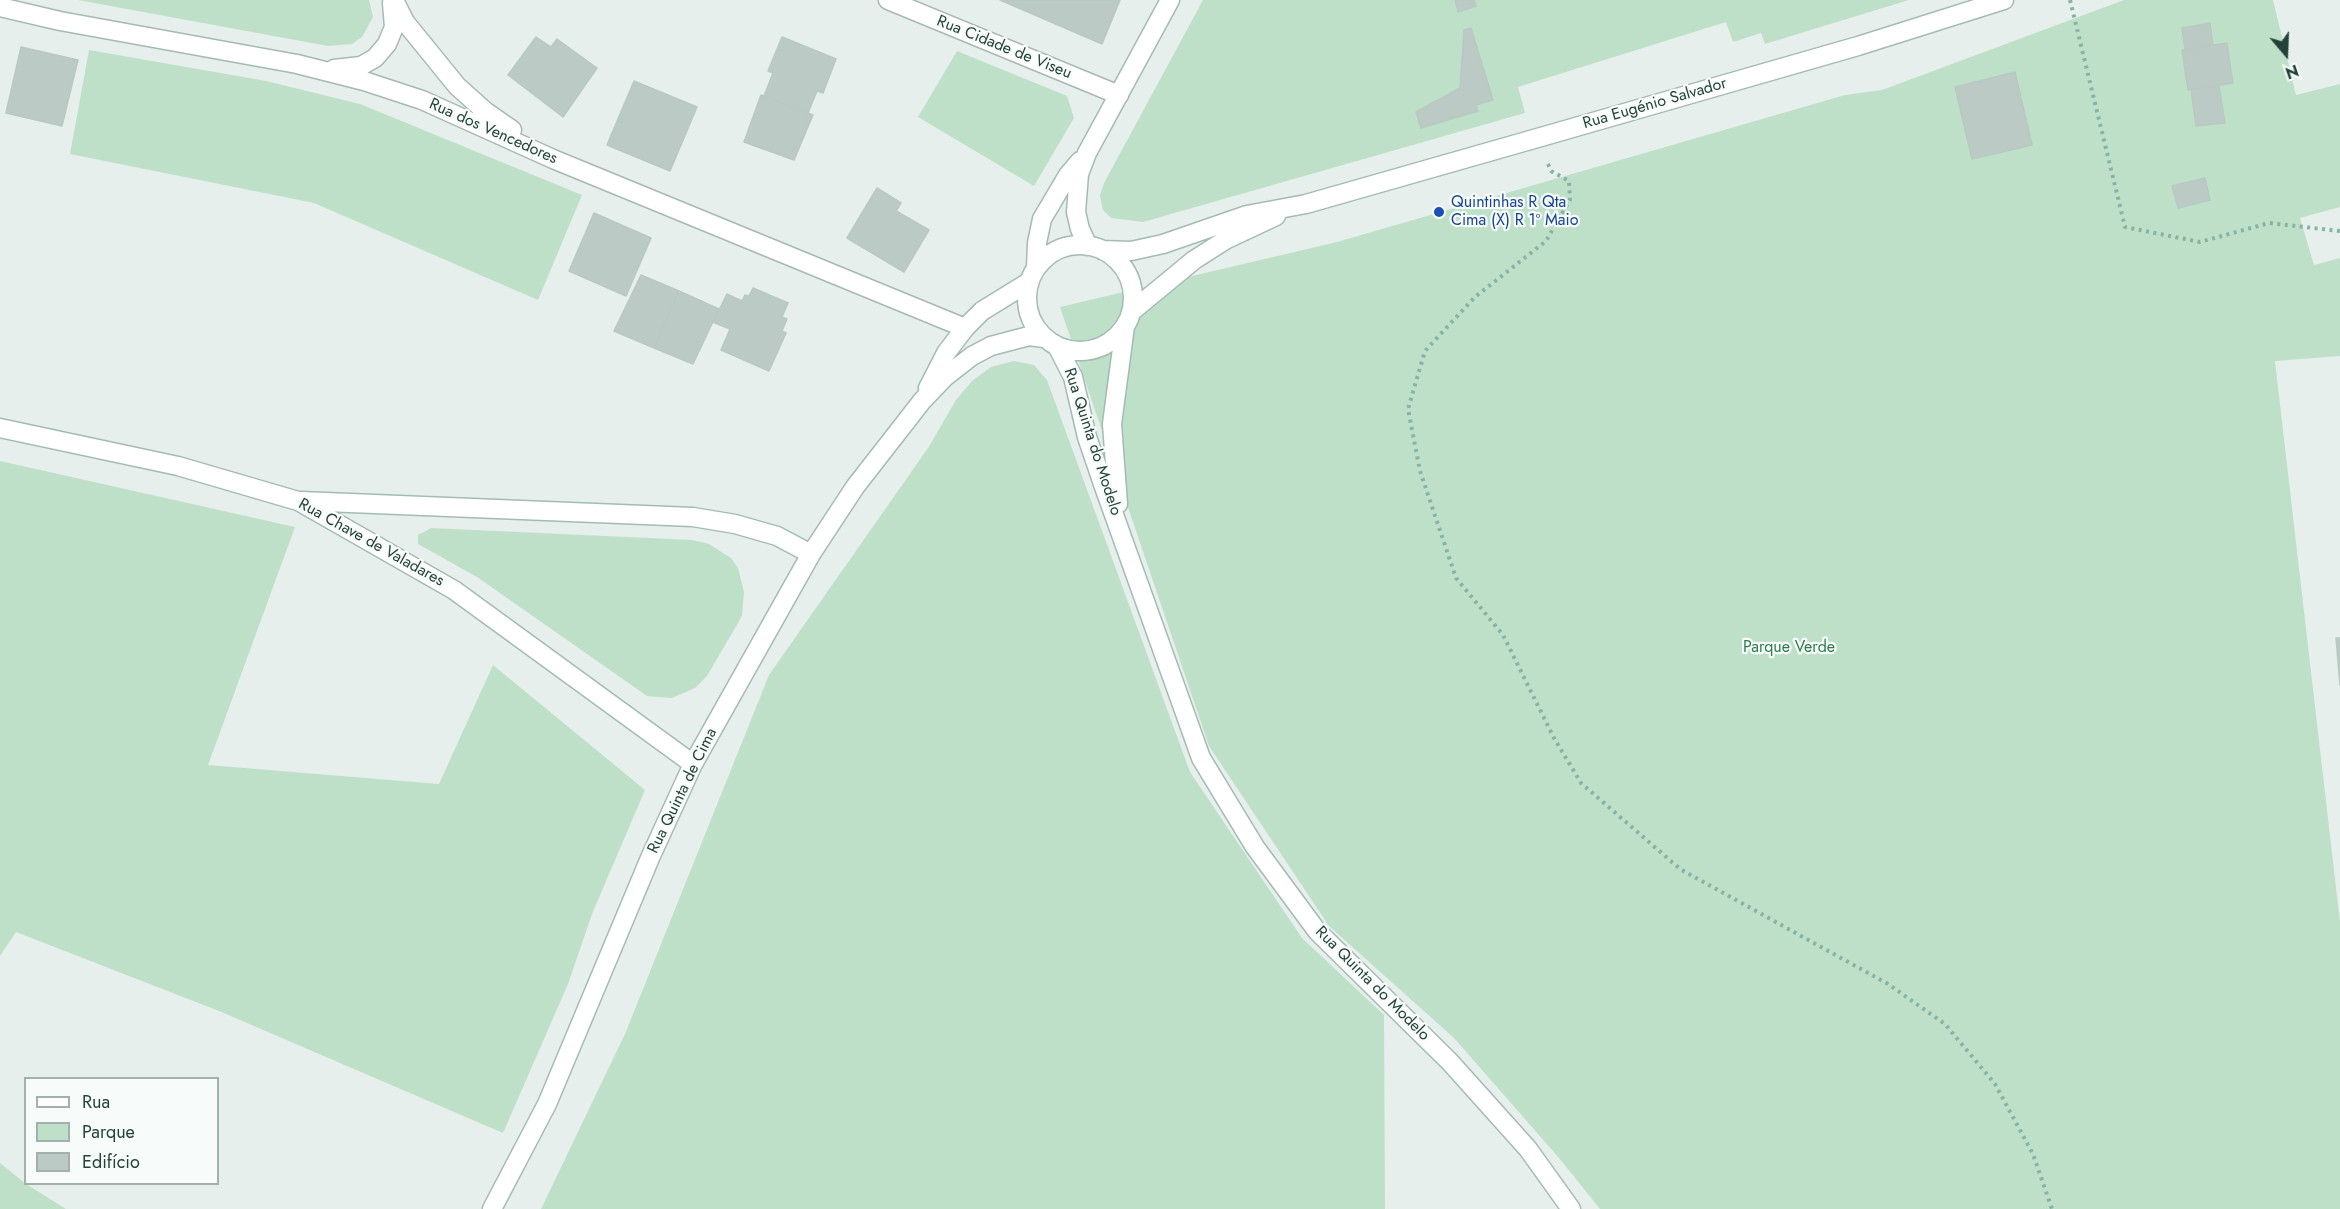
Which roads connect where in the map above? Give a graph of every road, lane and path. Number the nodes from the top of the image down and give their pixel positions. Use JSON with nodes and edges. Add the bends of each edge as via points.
{"nodes":[{"id":1,"x":392,"y":0,"type":"edge"},
{"id":2,"x":888,"y":0,"type":"edge"},
{"id":3,"x":1170,"y":0,"type":"edge"},
{"id":4,"x":2004,"y":0,"type":"edge"},
{"id":5,"x":2070,"y":0,"type":"edge"},
{"id":6,"x":0,"y":7,"type":"edge"},
{"id":7,"x":297,"y":64,"type":"junction"},
{"id":8,"x":1119,"y":95,"type":"junction"},
{"id":9,"x":1538,"y":138,"type":"junction"},
{"id":10,"x":1087,"y":153,"type":"junction"},
{"id":11,"x":553,"y":159,"type":"junction"},
{"id":12,"x":1306,"y":204,"type":"junction"},
{"id":13,"x":2340,"y":231,"type":"edge"},
{"id":14,"x":1095,"y":248,"type":"junction"},
{"id":15,"x":1033,"y":275,"type":"junction"},
{"id":16,"x":1128,"y":319,"type":"junction"},
{"id":17,"x":965,"y":328,"type":"junction"},
{"id":18,"x":1051,"y":342,"type":"junction"},
{"id":19,"x":922,"y":401,"type":"junction"},
{"id":20,"x":0,"y":428,"type":"edge"},
{"id":21,"x":298,"y":501,"type":"junction"},
{"id":22,"x":1123,"y":539,"type":"junction"},
{"id":23,"x":811,"y":554,"type":"junction"},
{"id":24,"x":693,"y":764,"type":"junction"},
{"id":25,"x":492,"y":1209,"type":"edge"},
{"id":26,"x":1571,"y":1209,"type":"edge"},
{"id":27,"x":2052,"y":1209,"type":"edge"}],
"edges":[{"from":1,"to":7,"type":"street","via":[[394,27],[375,58],[342,70]]},
{"from":1,"to":11,"type":"street","via":[[457,86],[486,112]]},
{"from":2,"to":8,"type":"street","name":"Rua Cidade de Viseu"},
{"from":3,"to":8,"type":"street"},
{"from":4,"to":9,"type":"street","name":"Rua Eugénio Salvador"},
{"from":5,"to":13,"type":"path","via":[[2125,227],[2200,242],[2269,223]]},
{"from":6,"to":7,"type":"street","name":"Rua dos Vencedores"},
{"from":7,"to":11,"type":"street","name":"Rua dos Vencedores","via":[[422,100]]},
{"from":8,"to":10,"type":"street"},
{"from":9,"to":12,"type":"street","name":"Rua Eugénio Salvador"},
{"from":9,"to":27,"type":"path","via":[[1551,171],[1569,181],[1570,200],[1546,241],[1475,297],[1425,351],[1408,409],[1420,471],[1456,578],[1503,635],[1581,783],[1680,869],[1888,984],[1945,1024],[1995,1084],[2033,1154]]},
{"from":10,"to":14,"type":"street","via":[[1079,174],[1076,212],[1080,230]]},
{"from":10,"to":15,"type":"street","via":[[1046,211]]},
{"from":11,"to":17,"type":"street","name":"Rua dos Vencedores"},
{"from":12,"to":14,"type":"street","name":"Rua Eugénio Salvador","via":[[1247,215],[1146,248]]},
{"from":12,"to":16,"type":"street","name":"Rua Eugénio Salvador","via":[[1219,244],[1160,286]]},
{"from":14,"to":15,"type":"street","via":[[1073,246],[1059,250]]},
{"from":14,"to":16,"type":"street","via":[[1115,258],[1131,283]]},
{"from":15,"to":17,"type":"street","name":"Rua Quinta de Cima"},
{"from":15,"to":18,"type":"street","via":[[1027,297],[1029,312],[1035,326]]},
{"from":16,"to":18,"type":"street","via":[[1115,338],[1095,349],[1072,351]]},
{"from":16,"to":22,"type":"street","name":"Rua Quinta do Modelo","via":[[1112,424]]},
{"from":17,"to":19,"type":"street","name":"Rua Quinta de Cima","via":[[934,374]]},
{"from":18,"to":19,"type":"street","name":"Rua Quinta de Cima","via":[[1029,336],[1011,339],[972,356]]},
{"from":18,"to":22,"type":"street","name":"Rua Quinta do Modelo","via":[[1073,377],[1087,437]]},
{"from":19,"to":23,"type":"street","name":"Rua Quinta de Cima","via":[[855,487]]},
{"from":20,"to":21,"type":"street","name":"Rua Chave de Valadares","via":[[178,466]]},
{"from":21,"to":23,"type":"street","via":[[693,517],[777,536]]},
{"from":21,"to":24,"type":"street","name":"Rua Chave de Valadares","via":[[454,590]]},
{"from":22,"to":26,"type":"street","name":"Rua Quinta do Modelo","via":[[1201,758],[1255,847],[1317,931],[1450,1062],[1528,1149]]},
{"from":23,"to":24,"type":"street","name":"Rua Quinta de Cima"},
{"from":24,"to":25,"type":"street","name":"Rua Quinta de Cima","via":[[547,1104]]}]}
